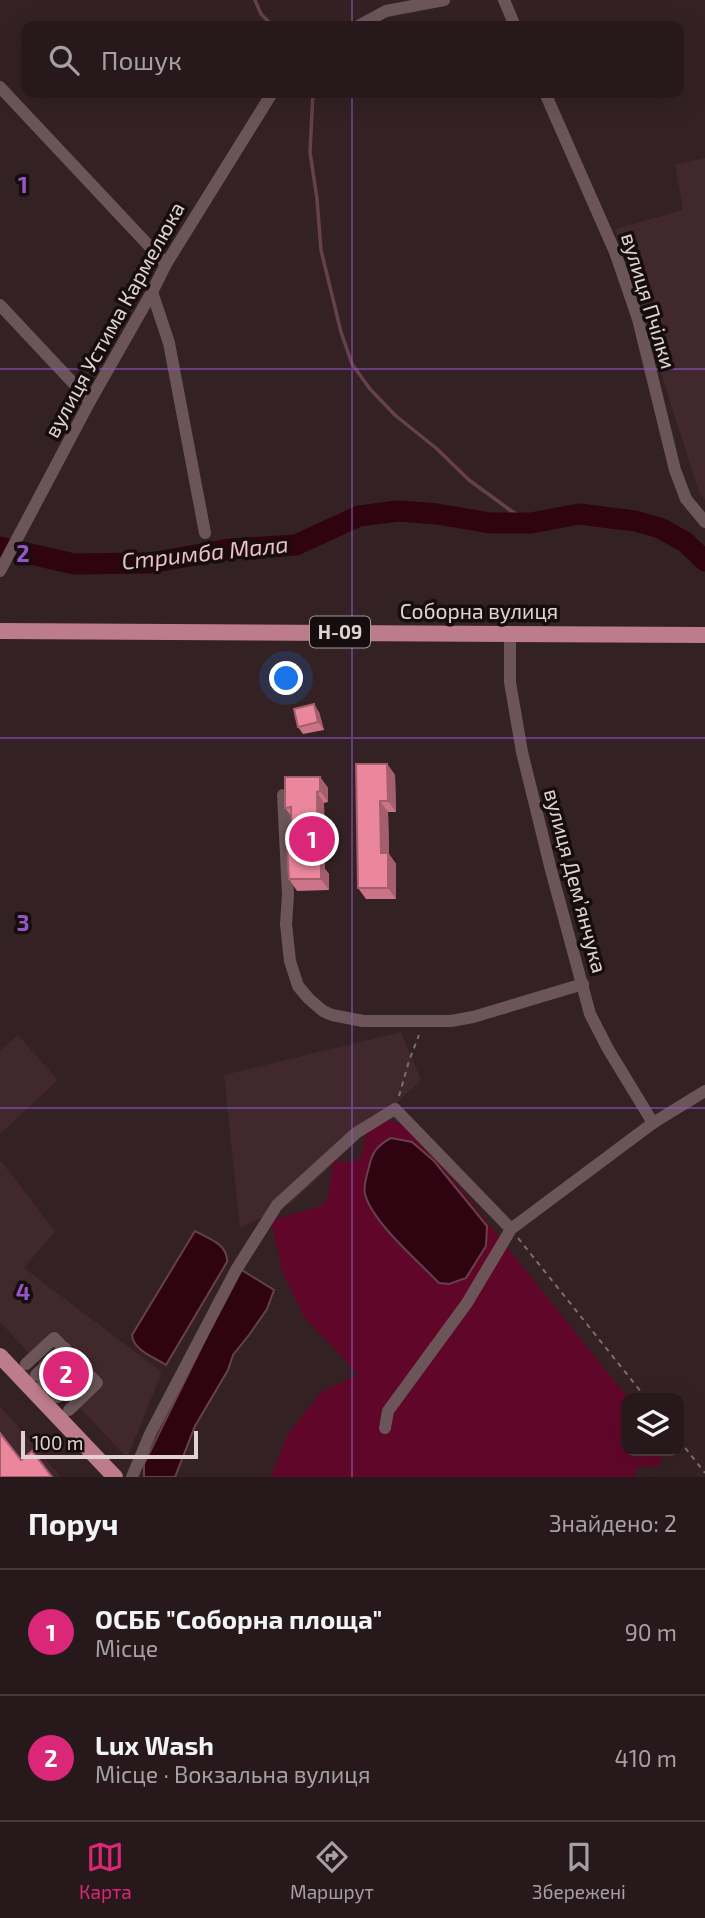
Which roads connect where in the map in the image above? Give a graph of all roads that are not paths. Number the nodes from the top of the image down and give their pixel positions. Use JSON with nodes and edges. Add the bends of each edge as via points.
{"nodes":[{"id":1,"x":444,"y":0,"type":"edge"},
{"id":2,"x":504,"y":0,"type":"edge"},
{"id":3,"x":367,"y":21,"type":"edge"},
{"id":4,"x":513,"y":21,"type":"edge"},
{"id":5,"x":0,"y":87,"type":"edge"},
{"id":6,"x":269,"y":98,"type":"edge"},
{"id":7,"x":547,"y":98,"type":"edge"},
{"id":8,"x":166,"y":264,"type":"junction"},
{"id":9,"x":152,"y":292,"type":"junction"},
{"id":10,"x":0,"y":305,"type":"edge"},
{"id":11,"x":90,"y":401,"type":"junction"},
{"id":12,"x":705,"y":522,"type":"edge"},
{"id":13,"x":205,"y":533,"type":"dead end"},
{"id":14,"x":2,"y":567,"type":"edge"},
{"id":15,"x":0,"y":631,"type":"edge"},
{"id":16,"x":510,"y":633,"type":"junction"},
{"id":17,"x":705,"y":635,"type":"edge"},
{"id":18,"x":284,"y":795,"type":"edge"},
{"id":19,"x":583,"y":984,"type":"junction"},
{"id":20,"x":705,"y":1091,"type":"edge"},
{"id":21,"x":653,"y":1123,"type":"junction"},
{"id":22,"x":511,"y":1229,"type":"junction"},
{"id":23,"x":68,"y":1352,"type":"junction"},
{"id":24,"x":0,"y":1356,"type":"edge"},
{"id":25,"x":26,"y":1364,"type":"dead end"},
{"id":26,"x":88,"y":1373,"type":"junction"},
{"id":27,"x":39,"y":1378,"type":"dead end"},
{"id":28,"x":385,"y":1428,"type":"dead end"},
{"id":29,"x":115,"y":1477,"type":"edge"},
{"id":30,"x":132,"y":1477,"type":"edge"}],
"edges":[{"from":1,"to":3,"type":"street","via":[[386,11]]},
{"from":2,"to":4,"type":"street"},
{"from":5,"to":8,"type":"street"},
{"from":6,"to":8,"type":"street","name":"вулиця Устима Кармелюка"},
{"from":7,"to":12,"type":"street","name":"вулиця Пчілки","via":[[615,252],[638,318],[675,470],[686,499]]},
{"from":8,"to":9,"type":"street","name":"вулиця Устима Кармелюка"},
{"from":9,"to":11,"type":"street","name":"вулиця Устима Кармелюка"},
{"from":9,"to":13,"type":"street","via":[[169,343]]},
{"from":10,"to":11,"type":"street"},
{"from":11,"to":14,"type":"street","name":"вулиця Устима Кармелюка"},
{"from":15,"to":16,"type":"main road","name":"Соборна вулиця","number":"Н-09"},
{"from":16,"to":17,"type":"main road","name":"Соборна вулиця","number":"Н-09"},
{"from":16,"to":19,"type":"street","name":"вулиця Демʼянчука","via":[[510,682],[522,752]]},
{"from":18,"to":19,"type":"street","via":[[290,961],[298,986],[323,1011],[363,1021],[451,1021]]},
{"from":19,"to":21,"type":"street","name":"вулиця Демʼянчука","via":[[590,1014]]},
{"from":20,"to":21,"type":"street"},
{"from":21,"to":22,"type":"street"},
{"from":22,"to":28,"type":"street","via":[[467,1303],[388,1411]]},
{"from":22,"to":30,"type":"street","via":[[395,1109],[356,1133],[277,1205],[230,1282]]},
{"from":23,"to":25,"type":"street","via":[[54,1338]]},
{"from":23,"to":26,"type":"street"},
{"from":23,"to":27,"type":"street"},
{"from":24,"to":29,"type":"main road"},
{"from":26,"to":26,"type":"street","via":[[97,1383],[63,1403]]}]}
